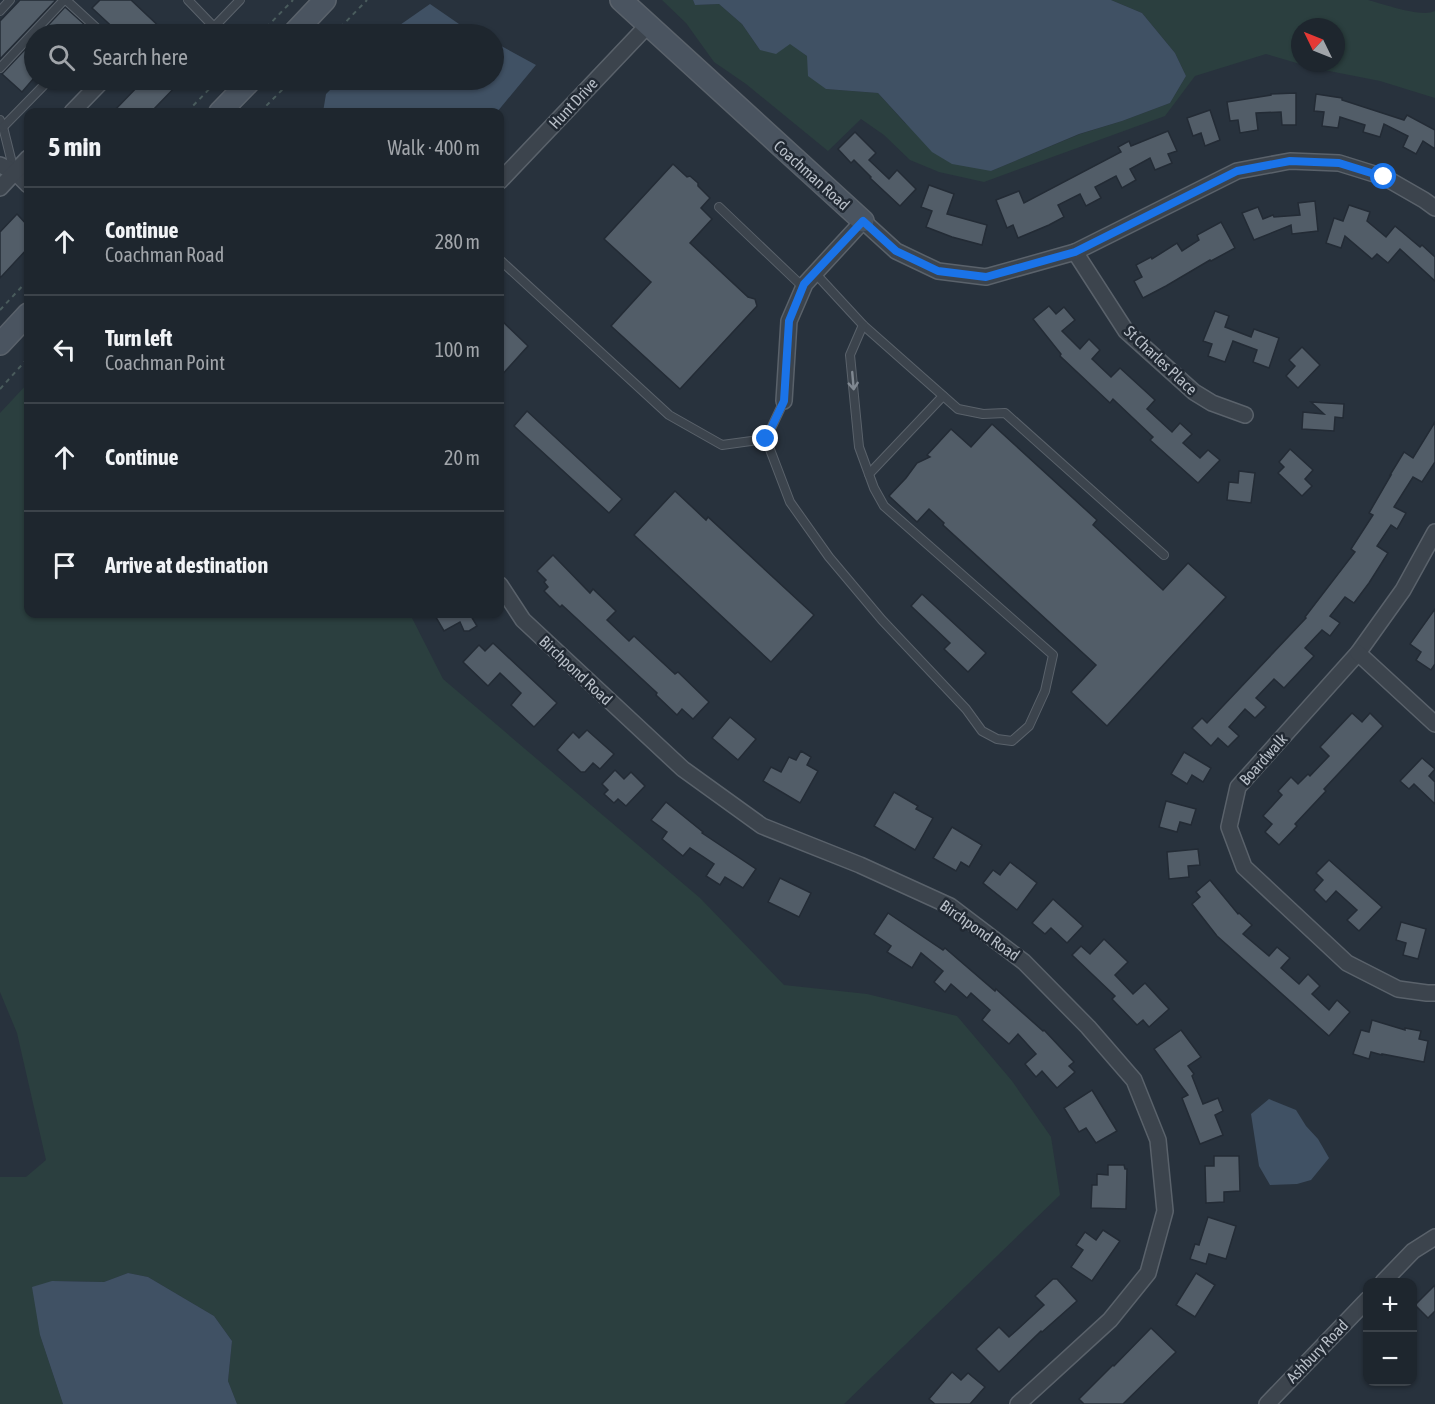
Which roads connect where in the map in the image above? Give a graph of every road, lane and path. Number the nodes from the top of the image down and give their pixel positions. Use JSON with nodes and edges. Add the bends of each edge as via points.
{"nodes":[{"id":1,"x":10,"y":0,"type":"edge"},
{"id":2,"x":65,"y":0,"type":"edge"},
{"id":3,"x":188,"y":0,"type":"edge"},
{"id":4,"x":240,"y":0,"type":"edge"},
{"id":5,"x":293,"y":0,"type":"edge"},
{"id":6,"x":325,"y":0,"type":"edge"},
{"id":7,"x":367,"y":0,"type":"edge"},
{"id":8,"x":621,"y":0,"type":"edge"},
{"id":9,"x":0,"y":11,"type":"edge"},
{"id":10,"x":42,"y":24,"type":"edge"},
{"id":11,"x":88,"y":24,"type":"edge"},
{"id":12,"x":211,"y":24,"type":"edge"},
{"id":13,"x":217,"y":24,"type":"edge"},
{"id":14,"x":270,"y":24,"type":"edge"},
{"id":15,"x":302,"y":24,"type":"edge"},
{"id":16,"x":344,"y":24,"type":"edge"},
{"id":17,"x":648,"y":25,"type":"junction"},
{"id":18,"x":24,"y":43,"type":"edge"},
{"id":19,"x":0,"y":68,"type":"edge"},
{"id":20,"x":38,"y":90,"type":"edge"},
{"id":21,"x":93,"y":90,"type":"edge"},
{"id":22,"x":208,"y":90,"type":"edge"},
{"id":23,"x":241,"y":90,"type":"edge"},
{"id":24,"x":282,"y":90,"type":"edge"},
{"id":25,"x":76,"y":108,"type":"edge"},
{"id":26,"x":191,"y":108,"type":"edge"},
{"id":27,"x":224,"y":108,"type":"edge"},
{"id":28,"x":264,"y":108,"type":"edge"},
{"id":29,"x":2,"y":123,"type":"edge"},
{"id":30,"x":24,"y":162,"type":"edge"},
{"id":31,"x":0,"y":165,"type":"edge"},
{"id":32,"x":15,"y":172,"type":"junction"},
{"id":33,"x":504,"y":177,"type":"edge"},
{"id":34,"x":24,"y":181,"type":"edge"},
{"id":35,"x":0,"y":188,"type":"edge"},
{"id":36,"x":719,"y":207,"type":"dead end"},
{"id":37,"x":1435,"y":208,"type":"edge"},
{"id":38,"x":863,"y":221,"type":"junction"},
{"id":39,"x":1075,"y":252,"type":"junction"},
{"id":40,"x":504,"y":264,"type":"edge"},
{"id":41,"x":815,"y":273,"type":"junction"},
{"id":42,"x":24,"y":284,"type":"edge"},
{"id":43,"x":803,"y":287,"type":"junction"},
{"id":44,"x":0,"y":310,"type":"edge"},
{"id":45,"x":24,"y":318,"type":"edge"},
{"id":46,"x":862,"y":325,"type":"junction"},
{"id":47,"x":0,"y":344,"type":"edge"},
{"id":48,"x":24,"y":362,"type":"edge"},
{"id":49,"x":0,"y":388,"type":"edge"},
{"id":50,"x":943,"y":396,"type":"junction"},
{"id":51,"x":784,"y":401,"type":"joint"},
{"id":52,"x":1245,"y":415,"type":"dead end"},
{"id":53,"x":766,"y":439,"type":"junction"},
{"id":54,"x":869,"y":474,"type":"junction"},
{"id":55,"x":1435,"y":532,"type":"edge"},
{"id":56,"x":1164,"y":555,"type":"dead end"},
{"id":57,"x":504,"y":591,"type":"edge"},
{"id":58,"x":1358,"y":653,"type":"junction"},
{"id":59,"x":1435,"y":724,"type":"edge"},
{"id":60,"x":1435,"y":993,"type":"edge"},
{"id":61,"x":1435,"y":1237,"type":"edge"},
{"id":62,"x":1387,"y":1278,"type":"edge"},
{"id":63,"x":1363,"y":1304,"type":"edge"},
{"id":64,"x":1018,"y":1404,"type":"edge"},
{"id":65,"x":1267,"y":1404,"type":"edge"}],
"edges":[{"from":1,"to":9,"type":"lane"},
{"from":2,"to":10,"type":"lane"},
{"from":2,"to":11,"type":"lane"},
{"from":3,"to":12,"type":"lane"},
{"from":4,"to":13,"type":"lane"},
{"from":5,"to":14,"type":"path"},
{"from":6,"to":15,"type":"street"},
{"from":7,"to":16,"type":"path"},
{"from":8,"to":17,"type":"street","name":"Coachman Road"},
{"from":17,"to":33,"type":"street","name":"Hunt Drive"},
{"from":17,"to":38,"type":"street","name":"Coachman Road"},
{"from":18,"to":19,"type":"lane"},
{"from":20,"to":29,"type":"lane"},
{"from":21,"to":25,"type":"street"},
{"from":22,"to":26,"type":"path"},
{"from":23,"to":27,"type":"street"},
{"from":24,"to":28,"type":"path"},
{"from":29,"to":32,"type":"lane"},
{"from":30,"to":32,"type":"street"},
{"from":31,"to":32,"type":"street"},
{"from":32,"to":34,"type":"street"},
{"from":32,"to":35,"type":"street"},
{"from":36,"to":43,"type":"lane"},
{"from":37,"to":39,"type":"street","name":"Coachman Road","via":[[1384,177],[1339,163],[1290,161],[1237,171]]},
{"from":38,"to":39,"type":"street","name":"Coachman Road","via":[[896,251],[938,271],[986,277]]},
{"from":38,"to":41,"type":"street"},
{"from":39,"to":52,"type":"street","name":"St Charles Place","via":[[1126,331],[1194,392]]},
{"from":40,"to":53,"type":"lane","via":[[669,415],[722,445]]},
{"from":41,"to":43,"type":"street"},
{"from":41,"to":46,"type":"lane"},
{"from":42,"to":44,"type":"path"},
{"from":43,"to":51,"type":"street","via":[[789,321]]},
{"from":45,"to":47,"type":"street"},
{"from":46,"to":50,"type":"lane"},
{"from":46,"to":54,"type":"lane","one_way":true,"via":[[850,355],[859,447]]},
{"from":48,"to":49,"type":"path"},
{"from":50,"to":54,"type":"lane"},
{"from":50,"to":56,"type":"lane","via":[[958,408],[983,414],[1005,412]]},
{"from":51,"to":53,"type":"lane"},
{"from":53,"to":54,"type":"lane","via":[[790,502],[829,557],[982,731],[1012,741],[1029,726],[1045,691],[1053,655],[884,506]]},
{"from":55,"to":58,"type":"street","name":"Boardwalk","via":[[1403,590]]},
{"from":57,"to":64,"type":"street","name":"Birchpond Road","via":[[523,620],[683,769],[762,826],[950,906],[1024,962],[1134,1080],[1158,1140],[1165,1212],[1148,1273],[1110,1320]]},
{"from":58,"to":59,"type":"street"},
{"from":58,"to":60,"type":"street","name":"Boardwalk","via":[[1238,787],[1229,827],[1244,867],[1347,963],[1398,989]]},
{"from":61,"to":62,"type":"street","via":[[1413,1251]]},
{"from":63,"to":65,"type":"street","name":"Ashbury Road"}]}
